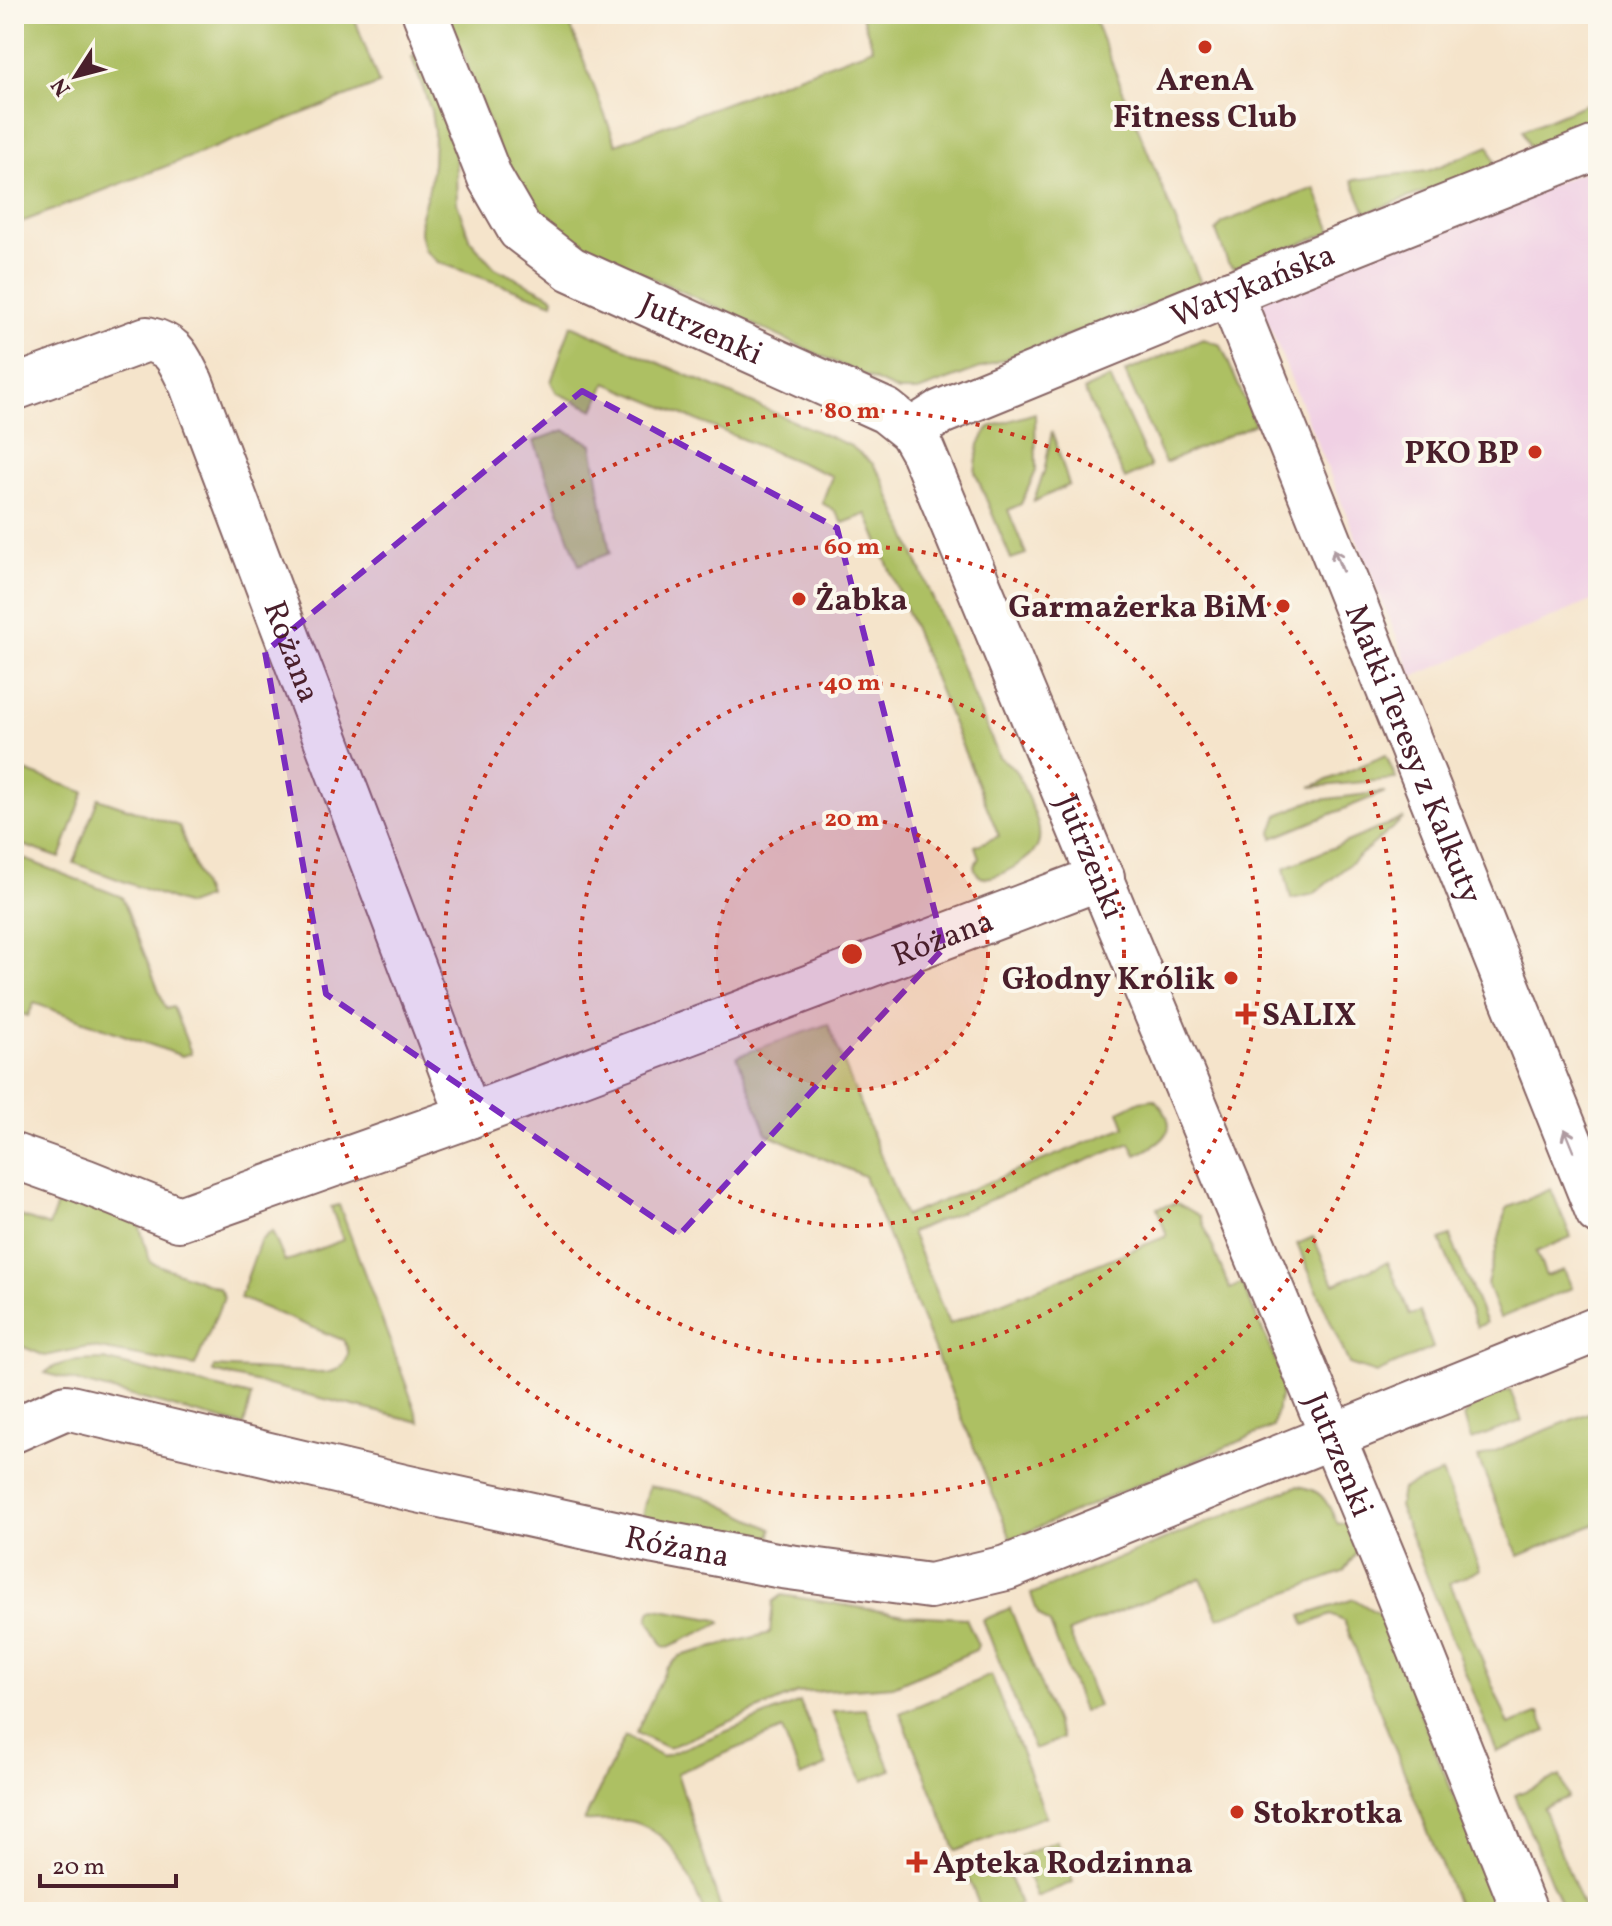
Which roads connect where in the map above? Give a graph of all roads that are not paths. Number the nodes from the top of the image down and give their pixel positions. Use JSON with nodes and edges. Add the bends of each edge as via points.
{"nodes":[{"id":1,"x":425,"y":14,"type":"edge"},
{"id":2,"x":1598,"y":147,"type":"edge"},
{"id":3,"x":1230,"y":293,"type":"junction"},
{"id":4,"x":14,"y":388,"type":"edge"},
{"id":5,"x":911,"y":431,"type":"junction"},
{"id":6,"x":1102,"y":877,"type":"junction"},
{"id":7,"x":469,"y":1116,"type":"junction"},
{"id":8,"x":14,"y":1156,"type":"edge"},
{"id":9,"x":1598,"y":1212,"type":"edge"},
{"id":10,"x":1598,"y":1329,"type":"edge"},
{"id":11,"x":14,"y":1430,"type":"edge"},
{"id":12,"x":1330,"y":1436,"type":"junction"},
{"id":13,"x":1525,"y":1912,"type":"edge"}],
"edges":[{"from":1,"to":5,"type":"street","name":"Jutrzenki","via":[[490,178],[520,230],[571,269],[854,394]]},
{"from":2,"to":3,"type":"street","name":"Watykańska"},
{"from":3,"to":5,"type":"street","name":"Watykańska","via":[[941,412]]},
{"from":9,"to":3,"type":"street","name":"Matki Teresy z Kalkuty","one_way":true},
{"from":4,"to":7,"type":"street","name":"Różana","via":[[147,339],[175,351]]},
{"from":5,"to":6,"type":"street","name":"Jutrzenki"},
{"from":6,"to":7,"type":"street","name":"Różana"},
{"from":6,"to":12,"type":"street","name":"Jutrzenki"},
{"from":7,"to":8,"type":"street","name":"Różana","via":[[179,1219]]},
{"from":10,"to":12,"type":"street"},
{"from":11,"to":12,"type":"street","name":"Różana","via":[[66,1407],[655,1542],[930,1586],[1006,1568]]},
{"from":12,"to":13,"type":"street","name":"Jutrzenki"}]}
